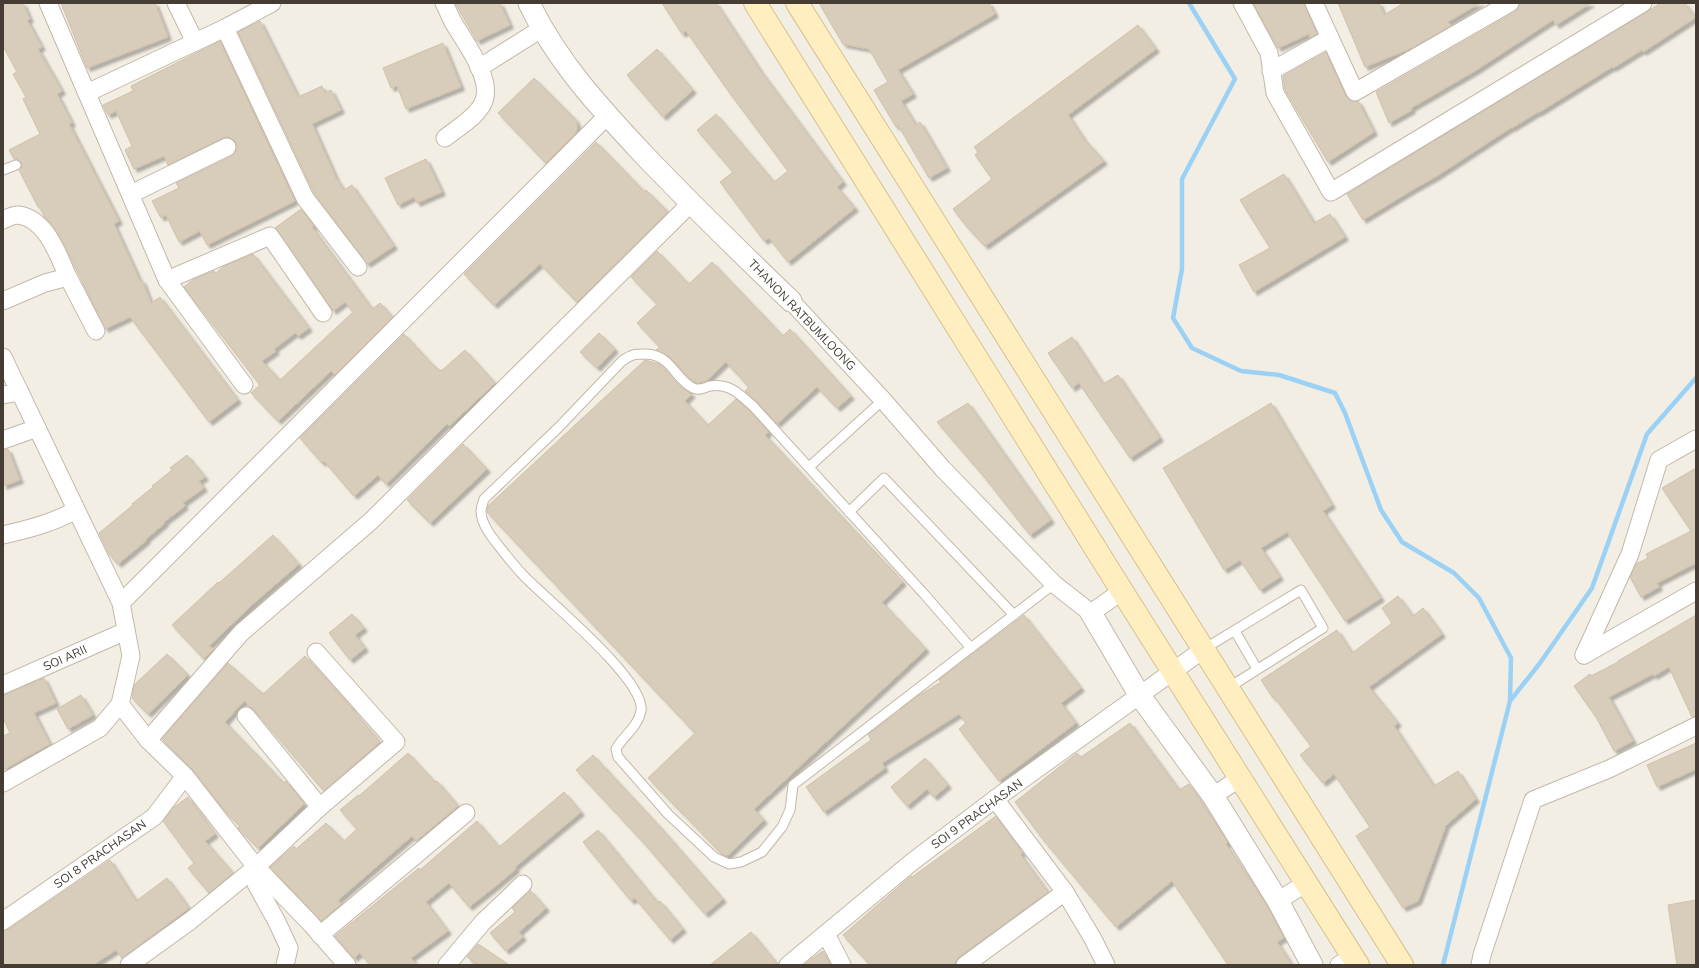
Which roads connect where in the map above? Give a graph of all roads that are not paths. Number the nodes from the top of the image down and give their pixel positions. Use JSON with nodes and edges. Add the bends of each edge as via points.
{"nodes":[{"id":1,"x":48,"y":3,"type":"edge"},
{"id":2,"x":176,"y":3,"type":"edge"},
{"id":3,"x":272,"y":3,"type":"edge"},
{"id":4,"x":444,"y":3,"type":"edge"},
{"id":5,"x":529,"y":3,"type":"edge"},
{"id":6,"x":755,"y":3,"type":"edge"},
{"id":7,"x":797,"y":3,"type":"edge"},
{"id":8,"x":1242,"y":3,"type":"edge"},
{"id":9,"x":1314,"y":3,"type":"edge"},
{"id":10,"x":1510,"y":3,"type":"edge"},
{"id":11,"x":1643,"y":3,"type":"edge"},
{"id":12,"x":225,"y":28,"type":"junction"},
{"id":13,"x":541,"y":29,"type":"junction"},
{"id":14,"x":1330,"y":38,"type":"junction"},
{"id":15,"x":195,"y":42,"type":"junction"},
{"id":16,"x":479,"y":68,"type":"junction"},
{"id":17,"x":1272,"y":71,"type":"junction"},
{"id":18,"x":87,"y":93,"type":"junction"},
{"id":19,"x":607,"y":116,"type":"junction"},
{"id":20,"x":445,"y":138,"type":"dead end"},
{"id":21,"x":227,"y":147,"type":"dead end"},
{"id":22,"x":16,"y":165,"type":"dead end"},
{"id":23,"x":3,"y":170,"type":"edge"},
{"id":24,"x":131,"y":194,"type":"junction"},
{"id":25,"x":690,"y":204,"type":"junction"},
{"id":26,"x":3,"y":220,"type":"edge"},
{"id":27,"x":358,"y":267,"type":"dead end"},
{"id":28,"x":68,"y":277,"type":"junction"},
{"id":29,"x":167,"y":280,"type":"junction"},
{"id":30,"x":3,"y":301,"type":"edge"},
{"id":31,"x":791,"y":301,"type":"joint"},
{"id":32,"x":323,"y":313,"type":"dead end"},
{"id":33,"x":96,"y":331,"type":"dead end"},
{"id":34,"x":3,"y":357,"type":"edge"},
{"id":35,"x":244,"y":384,"type":"dead end"},
{"id":36,"x":20,"y":392,"type":"junction"},
{"id":37,"x":3,"y":395,"type":"edge"},
{"id":38,"x":883,"y":400,"type":"junction"},
{"id":39,"x":37,"y":428,"type":"junction"},
{"id":40,"x":1696,"y":439,"type":"edge"},
{"id":41,"x":3,"y":440,"type":"edge"},
{"id":42,"x":809,"y":467,"type":"junction"},
{"id":43,"x":76,"y":510,"type":"junction"},
{"id":44,"x":849,"y":512,"type":"junction"},
{"id":45,"x":3,"y":535,"type":"edge"},
{"id":46,"x":1054,"y":584,"type":"junction"},
{"id":47,"x":1122,"y":591,"type":"junction"},
{"id":48,"x":1696,"y":591,"type":"edge"},
{"id":49,"x":121,"y":603,"type":"junction"},
{"id":50,"x":1091,"y":613,"type":"junction"},
{"id":51,"x":1014,"y":615,"type":"junction"},
{"id":52,"x":126,"y":631,"type":"junction"},
{"id":53,"x":1235,"y":631,"type":"junction"},
{"id":54,"x":971,"y":648,"type":"junction"},
{"id":55,"x":1204,"y":649,"type":"junction"},
{"id":56,"x":316,"y":652,"type":"dead end"},
{"id":57,"x":1258,"y":669,"type":"junction"},
{"id":58,"x":1173,"y":672,"type":"junction"},
{"id":59,"x":3,"y":685,"type":"edge"},
{"id":60,"x":1228,"y":688,"type":"junction"},
{"id":61,"x":1140,"y":696,"type":"junction"},
{"id":62,"x":120,"y":704,"type":"junction"},
{"id":63,"x":246,"y":716,"type":"dead end"},
{"id":64,"x":1696,"y":726,"type":"edge"},
{"id":65,"x":148,"y":740,"type":"junction"},
{"id":66,"x":185,"y":776,"type":"junction"},
{"id":67,"x":1240,"y":778,"type":"junction"},
{"id":68,"x":3,"y":783,"type":"edge"},
{"id":69,"x":1213,"y":796,"type":"junction"},
{"id":70,"x":995,"y":800,"type":"junction"},
{"id":71,"x":320,"y":807,"type":"junction"},
{"id":72,"x":466,"y":813,"type":"dead end"},
{"id":73,"x":256,"y":867,"type":"junction"},
{"id":74,"x":1306,"y":883,"type":"junction"},
{"id":75,"x":523,"y":884,"type":"dead end"},
{"id":76,"x":1065,"y":892,"type":"junction"},
{"id":77,"x":1278,"y":901,"type":"junction"},
{"id":78,"x":3,"y":921,"type":"edge"},
{"id":79,"x":826,"y":934,"type":"junction"},
{"id":80,"x":320,"y":935,"type":"junction"},
{"id":81,"x":1399,"y":959,"type":"edge"},
{"id":82,"x":1350,"y":962,"type":"edge"},
{"id":83,"x":129,"y":965,"type":"edge"},
{"id":84,"x":285,"y":965,"type":"edge"},
{"id":85,"x":347,"y":965,"type":"edge"},
{"id":86,"x":447,"y":965,"type":"edge"},
{"id":87,"x":788,"y":965,"type":"edge"},
{"id":88,"x":842,"y":965,"type":"edge"},
{"id":89,"x":965,"y":965,"type":"edge"},
{"id":90,"x":1106,"y":965,"type":"edge"},
{"id":91,"x":1312,"y":965,"type":"edge"},
{"id":92,"x":1480,"y":965,"type":"edge"}],
"edges":[{"from":1,"to":18,"type":"street"},
{"from":2,"to":15,"type":"street"},
{"from":3,"to":12,"type":"street"},
{"from":4,"to":16,"type":"street"},
{"from":5,"to":13,"type":"street","name":"THANON RATBUMLOONG"},
{"from":6,"to":47,"type":"main road"},
{"from":7,"to":55,"type":"main road"},
{"from":8,"to":17,"type":"street","via":[[1269,53]]},
{"from":9,"to":14,"type":"street"},
{"from":10,"to":14,"type":"street","via":[[1355,92]]},
{"from":11,"to":17,"type":"street","via":[[1331,192],[1275,93]]},
{"from":12,"to":15,"type":"street"},
{"from":12,"to":27,"type":"street","via":[[305,198]]},
{"from":13,"to":16,"type":"street"},
{"from":13,"to":19,"type":"street","name":"THANON RATBUMLOONG","via":[[572,75]]},
{"from":14,"to":17,"type":"street"},
{"from":15,"to":18,"type":"street"},
{"from":16,"to":20,"type":"street","via":[[485,84],[485,98],[473,116]]},
{"from":18,"to":24,"type":"street"},
{"from":19,"to":25,"type":"street","name":"THANON RATBUMLOONG"},
{"from":19,"to":49,"type":"street"},
{"from":21,"to":24,"type":"street"},
{"from":22,"to":23,"type":"lane"},
{"from":24,"to":29,"type":"street"},
{"from":25,"to":31,"type":"street","name":"THANON RATBUMLOONG"},
{"from":25,"to":65,"type":"street","via":[[371,521],[241,633]]},
{"from":26,"to":28,"type":"street","via":[[16,215],[30,218],[41,227]]},
{"from":28,"to":30,"type":"street"},
{"from":28,"to":33,"type":"street"},
{"from":29,"to":32,"type":"street","via":[[270,236]]},
{"from":29,"to":35,"type":"street"},
{"from":31,"to":38,"type":"street","name":"THANON RATBUMLOONG"},
{"from":34,"to":36,"type":"street"},
{"from":36,"to":37,"type":"street"},
{"from":36,"to":39,"type":"street"},
{"from":38,"to":42,"type":"lane"},
{"from":38,"to":46,"type":"street","name":"THANON RATBUMLOONG","via":[[943,469]]},
{"from":39,"to":41,"type":"street"},
{"from":39,"to":43,"type":"street"},
{"from":40,"to":48,"type":"street","via":[[1660,460],[1630,554],[1584,655]]},
{"from":42,"to":44,"type":"lane"},
{"from":42,"to":54,"type":"lane","via":[[753,406],[731,388],[693,388],[657,355],[633,353],[484,499],[481,510],[483,521],[494,540],[523,576],[604,652],[640,698],[641,711],[636,724],[616,749],[622,762],[668,814],[714,857],[729,864],[762,852],[782,827],[790,810],[793,785]]},
{"from":43,"to":45,"type":"street","via":[[41,526]]},
{"from":43,"to":49,"type":"street"},
{"from":44,"to":51,"type":"lane","via":[[884,478]]},
{"from":44,"to":54,"type":"lane"},
{"from":46,"to":50,"type":"street","name":"THANON RATBUMLOONG"},
{"from":46,"to":51,"type":"lane"},
{"from":47,"to":50,"type":"street"},
{"from":47,"to":58,"type":"main road"},
{"from":49,"to":52,"type":"street"},
{"from":50,"to":61,"type":"street"},
{"from":51,"to":54,"type":"lane"},
{"from":52,"to":59,"type":"street","name":"SOI ARII"},
{"from":52,"to":62,"type":"street","via":[[131,656]]},
{"from":53,"to":55,"type":"lane"},
{"from":53,"to":57,"type":"lane"},
{"from":53,"to":57,"type":"lane","via":[[1301,590],[1323,628]]},
{"from":55,"to":58,"type":"street","name":"SOI 9 PRACHASAN"},
{"from":55,"to":60,"type":"main road"},
{"from":56,"to":71,"type":"street","via":[[396,742]]},
{"from":57,"to":60,"type":"lane"},
{"from":58,"to":61,"type":"street","name":"SOI 9 PRACHASAN"},
{"from":58,"to":67,"type":"main road"},
{"from":60,"to":81,"type":"main road"},
{"from":61,"to":69,"type":"street"},
{"from":61,"to":70,"type":"street","name":"SOI 9 PRACHASAN"},
{"from":62,"to":65,"type":"street"},
{"from":62,"to":68,"type":"street","via":[[100,728]]},
{"from":63,"to":71,"type":"street"},
{"from":64,"to":92,"type":"street","via":[[1609,769],[1533,800]]},
{"from":65,"to":66,"type":"street"},
{"from":66,"to":73,"type":"street"},
{"from":66,"to":78,"type":"street","name":"SOI 8 PRACHASAN","via":[[154,817]]},
{"from":67,"to":69,"type":"street"},
{"from":67,"to":74,"type":"main road"},
{"from":69,"to":77,"type":"street"},
{"from":70,"to":76,"type":"street"},
{"from":70,"to":79,"type":"street","name":"SOI 9 PRACHASAN","via":[[912,862]]},
{"from":71,"to":73,"type":"street"},
{"from":72,"to":80,"type":"street"},
{"from":73,"to":80,"type":"street"},
{"from":73,"to":83,"type":"street","via":[[190,921]]},
{"from":73,"to":84,"type":"street","via":[[256,884],[289,948]]},
{"from":74,"to":77,"type":"street"},
{"from":74,"to":82,"type":"main road"},
{"from":75,"to":86,"type":"street","via":[[483,922]]},
{"from":76,"to":89,"type":"street"},
{"from":76,"to":90,"type":"street"},
{"from":77,"to":91,"type":"street"},
{"from":79,"to":87,"type":"street","name":"SOI 9 PRACHASAN"},
{"from":79,"to":88,"type":"street"},
{"from":80,"to":85,"type":"street"}]}
